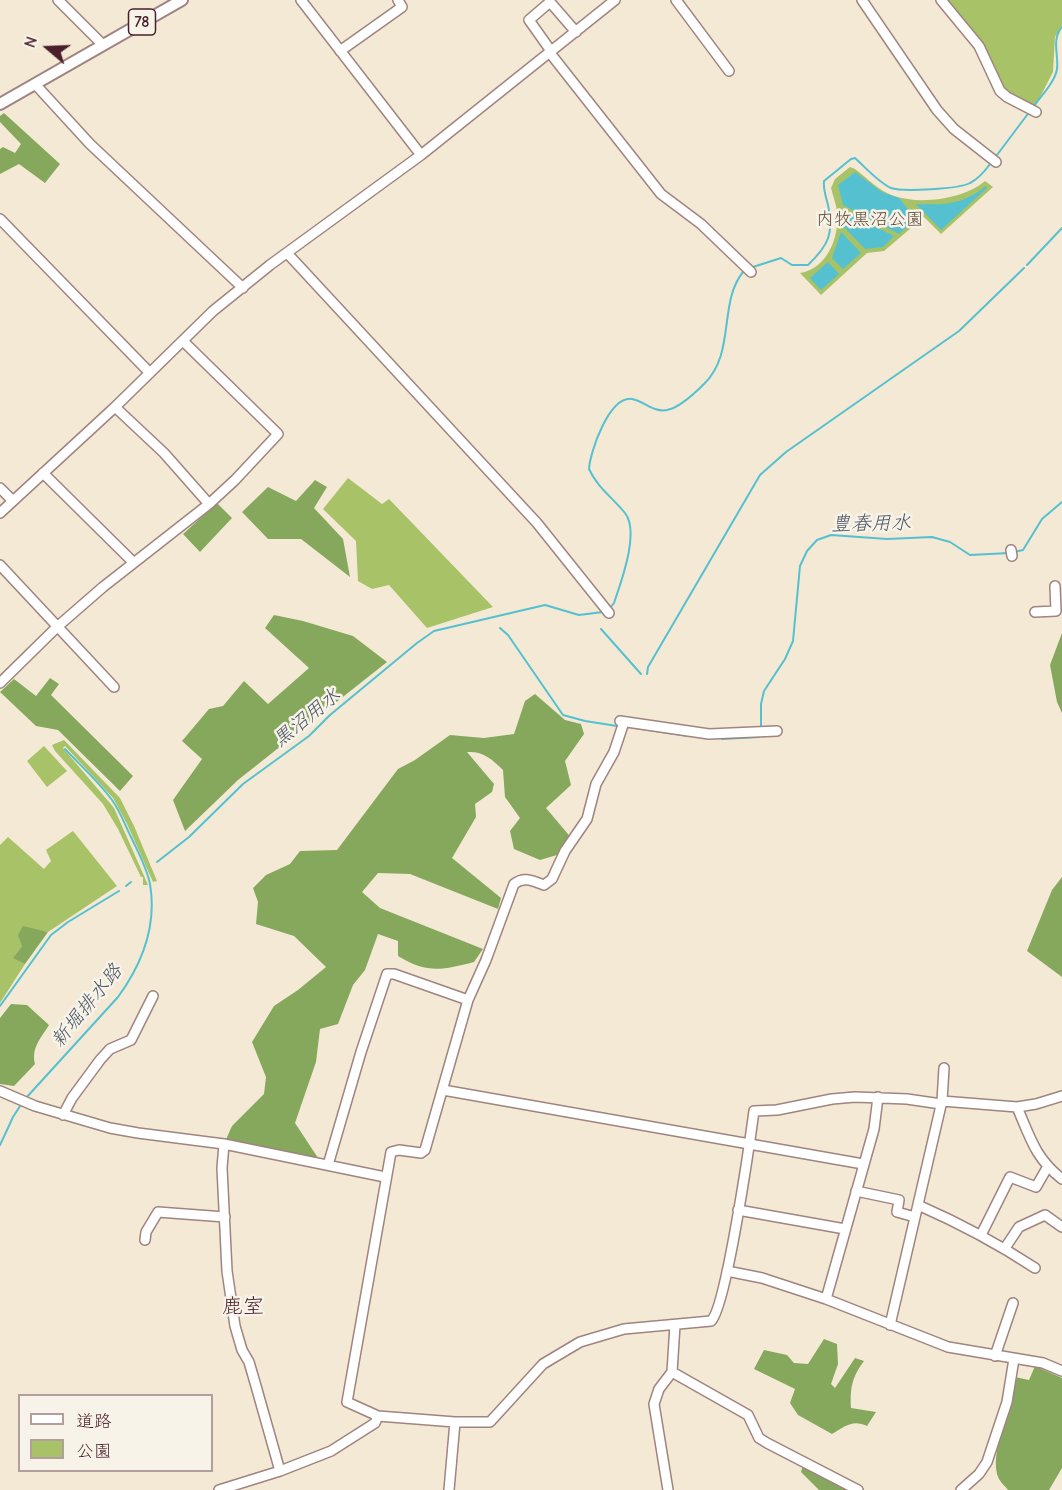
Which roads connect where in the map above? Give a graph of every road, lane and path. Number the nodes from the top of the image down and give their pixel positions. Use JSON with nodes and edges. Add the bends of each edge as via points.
{"nodes":[{"id":1,"x":58,"y":0,"type":"edge"},
{"id":2,"x":182,"y":0,"type":"edge"},
{"id":3,"x":302,"y":0,"type":"edge"},
{"id":4,"x":398,"y":0,"type":"edge"},
{"id":5,"x":615,"y":0,"type":"edge"},
{"id":6,"x":676,"y":0,"type":"edge"},
{"id":7,"x":862,"y":0,"type":"edge"},
{"id":8,"x":942,"y":0,"type":"edge"},
{"id":9,"x":576,"y":32,"type":"junction"},
{"id":10,"x":102,"y":44,"type":"junction"},
{"id":11,"x":340,"y":51,"type":"junction"},
{"id":12,"x":550,"y":52,"type":"junction"},
{"id":13,"x":729,"y":72,"type":"dead end"},
{"id":14,"x":35,"y":84,"type":"junction"},
{"id":15,"x":0,"y":104,"type":"edge"},
{"id":16,"x":1036,"y":112,"type":"dead end"},
{"id":17,"x":421,"y":155,"type":"junction"},
{"id":18,"x":996,"y":162,"type":"dead end"},
{"id":19,"x":0,"y":219,"type":"edge"},
{"id":20,"x":287,"y":253,"type":"junction"},
{"id":21,"x":751,"y":272,"type":"dead end"},
{"id":22,"x":243,"y":288,"type":"junction"},
{"id":23,"x":183,"y":341,"type":"junction"},
{"id":24,"x":150,"y":373,"type":"junction"},
{"id":25,"x":115,"y":407,"type":"junction"},
{"id":26,"x":44,"y":473,"type":"junction"},
{"id":27,"x":0,"y":488,"type":"edge"},
{"id":28,"x":13,"y":501,"type":"junction"},
{"id":29,"x":209,"y":504,"type":"junction"},
{"id":30,"x":0,"y":513,"type":"edge"},
{"id":31,"x":133,"y":562,"type":"junction"},
{"id":32,"x":0,"y":565,"type":"edge"},
{"id":33,"x":1055,"y":586,"type":"dead end"},
{"id":34,"x":1035,"y":612,"type":"dead end"},
{"id":35,"x":609,"y":613,"type":"dead end"},
{"id":36,"x":57,"y":627,"type":"junction"},
{"id":37,"x":0,"y":683,"type":"edge"},
{"id":38,"x":114,"y":687,"type":"dead end"},
{"id":39,"x":777,"y":731,"type":"dead end"},
{"id":40,"x":153,"y":996,"type":"dead end"},
{"id":41,"x":468,"y":1000,"type":"junction"},
{"id":42,"x":944,"y":1068,"type":"dead end"},
{"id":43,"x":443,"y":1090,"type":"junction"},
{"id":44,"x":0,"y":1091,"type":"edge"},
{"id":45,"x":1062,"y":1096,"type":"edge"},
{"id":46,"x":878,"y":1097,"type":"junction"},
{"id":47,"x":942,"y":1102,"type":"junction"},
{"id":48,"x":1017,"y":1107,"type":"junction"},
{"id":49,"x":63,"y":1115,"type":"junction"},
{"id":50,"x":224,"y":1144,"type":"junction"},
{"id":51,"x":749,"y":1145,"type":"junction"},
{"id":52,"x":863,"y":1164,"type":"junction"},
{"id":53,"x":328,"y":1165,"type":"junction"},
{"id":54,"x":1047,"y":1168,"type":"junction"},
{"id":55,"x":386,"y":1177,"type":"junction"},
{"id":56,"x":1062,"y":1179,"type":"edge"},
{"id":57,"x":856,"y":1191,"type":"junction"},
{"id":58,"x":918,"y":1205,"type":"junction"},
{"id":59,"x":738,"y":1210,"type":"junction"},
{"id":60,"x":225,"y":1217,"type":"junction"},
{"id":61,"x":915,"y":1217,"type":"junction"},
{"id":62,"x":1062,"y":1227,"type":"edge"},
{"id":63,"x":845,"y":1229,"type":"junction"},
{"id":64,"x":981,"y":1235,"type":"junction"},
{"id":65,"x":145,"y":1240,"type":"dead end"},
{"id":66,"x":1005,"y":1248,"type":"junction"},
{"id":67,"x":1035,"y":1268,"type":"dead end"},
{"id":68,"x":727,"y":1271,"type":"junction"},
{"id":69,"x":826,"y":1299,"type":"junction"},
{"id":70,"x":1013,"y":1303,"type":"dead end"},
{"id":71,"x":675,"y":1325,"type":"junction"},
{"id":72,"x":890,"y":1325,"type":"junction"},
{"id":73,"x":995,"y":1356,"type":"junction"},
{"id":74,"x":1014,"y":1359,"type":"junction"},
{"id":75,"x":1062,"y":1364,"type":"edge"},
{"id":76,"x":1052,"y":1366,"type":"junction"},
{"id":77,"x":1062,"y":1371,"type":"edge"},
{"id":78,"x":672,"y":1372,"type":"junction"},
{"id":79,"x":378,"y":1416,"type":"junction"},
{"id":80,"x":455,"y":1422,"type":"junction"},
{"id":81,"x":280,"y":1471,"type":"junction"},
{"id":82,"x":219,"y":1490,"type":"edge"},
{"id":83,"x":450,"y":1490,"type":"edge"},
{"id":84,"x":668,"y":1490,"type":"edge"},
{"id":85,"x":858,"y":1490,"type":"edge"},
{"id":86,"x":961,"y":1490,"type":"edge"}],
"edges":[{"from":1,"to":10,"type":"street"},
{"from":2,"to":10,"type":"main road","number":"78"},
{"from":3,"to":11,"type":"street"},
{"from":4,"to":11,"type":"street","via":[[402,7]]},
{"from":5,"to":9,"type":"street"},
{"from":6,"to":13,"type":"street"},
{"from":7,"to":18,"type":"street","via":[[937,110],[954,129]]},
{"from":8,"to":16,"type":"street","via":[[979,46],[1000,91]]},
{"from":9,"to":12,"type":"street"},
{"from":9,"to":12,"type":"street","via":[[550,2],[529,20]]},
{"from":10,"to":14,"type":"main road","number":"78"},
{"from":11,"to":17,"type":"street"},
{"from":12,"to":17,"type":"street"},
{"from":12,"to":21,"type":"street","via":[[661,194],[701,224]]},
{"from":14,"to":15,"type":"main road","number":"78"},
{"from":14,"to":22,"type":"street","via":[[90,144]]},
{"from":17,"to":20,"type":"street"},
{"from":19,"to":24,"type":"street"},
{"from":20,"to":22,"type":"street"},
{"from":20,"to":35,"type":"street","via":[[537,523]]},
{"from":22,"to":23,"type":"street"},
{"from":23,"to":24,"type":"street"},
{"from":23,"to":29,"type":"street","via":[[278,434]]},
{"from":24,"to":25,"type":"street"},
{"from":25,"to":26,"type":"street"},
{"from":25,"to":29,"type":"street","via":[[164,453]]},
{"from":26,"to":28,"type":"street"},
{"from":26,"to":31,"type":"street"},
{"from":27,"to":28,"type":"street"},
{"from":28,"to":30,"type":"street"},
{"from":29,"to":31,"type":"street"},
{"from":31,"to":36,"type":"street"},
{"from":32,"to":36,"type":"street"},
{"from":33,"to":34,"type":"street","via":[[1056,611]]},
{"from":36,"to":37,"type":"street"},
{"from":36,"to":38,"type":"street"},
{"from":39,"to":41,"type":"street","via":[[709,734],[621,721],[614,752],[596,784],[587,819],[552,879],[544,885],[525,879],[514,884]]},
{"from":40,"to":49,"type":"street","via":[[131,1040],[110,1049],[100,1060]]},
{"from":41,"to":43,"type":"street"},
{"from":41,"to":53,"type":"street","via":[[387,974]]},
{"from":42,"to":47,"type":"street"},
{"from":43,"to":51,"type":"street"},
{"from":43,"to":55,"type":"street","via":[[425,1150],[391,1152]]},
{"from":44,"to":49,"type":"street"},
{"from":45,"to":48,"type":"street"},
{"from":46,"to":47,"type":"street"},
{"from":46,"to":51,"type":"street","via":[[832,1099],[754,1111]]},
{"from":46,"to":52,"type":"street","via":[[874,1129]]},
{"from":47,"to":48,"type":"street"},
{"from":47,"to":58,"type":"street"},
{"from":48,"to":54,"type":"street"},
{"from":49,"to":50,"type":"street","via":[[138,1133]]},
{"from":50,"to":53,"type":"street"},
{"from":50,"to":60,"type":"street"},
{"from":51,"to":52,"type":"street"},
{"from":51,"to":59,"type":"street"},
{"from":52,"to":57,"type":"street"},
{"from":53,"to":55,"type":"street"},
{"from":54,"to":56,"type":"street"},
{"from":54,"to":64,"type":"street","via":[[1036,1187],[1010,1177]]},
{"from":55,"to":79,"type":"street","via":[[347,1402]]},
{"from":57,"to":61,"type":"street","via":[[899,1200],[897,1212]]},
{"from":57,"to":63,"type":"street"},
{"from":58,"to":61,"type":"street"},
{"from":58,"to":64,"type":"street"},
{"from":59,"to":63,"type":"street"},
{"from":59,"to":68,"type":"street"},
{"from":60,"to":65,"type":"street","via":[[158,1212]]},
{"from":60,"to":81,"type":"street","via":[[235,1326]]},
{"from":61,"to":72,"type":"street"},
{"from":62,"to":66,"type":"street","via":[[1045,1215],[1019,1227]]},
{"from":63,"to":69,"type":"street"},
{"from":64,"to":66,"type":"street"},
{"from":66,"to":67,"type":"street"},
{"from":68,"to":69,"type":"street"},
{"from":68,"to":71,"type":"street","via":[[715,1318]]},
{"from":69,"to":72,"type":"street"},
{"from":70,"to":73,"type":"street"},
{"from":71,"to":78,"type":"street"},
{"from":71,"to":80,"type":"street","via":[[624,1329],[580,1342],[543,1365],[494,1419]]},
{"from":72,"to":73,"type":"street","via":[[948,1347]]},
{"from":73,"to":74,"type":"street"},
{"from":74,"to":76,"type":"street"},
{"from":74,"to":86,"type":"street","via":[[1007,1402],[987,1462]]},
{"from":75,"to":76,"type":"street"},
{"from":76,"to":77,"type":"street"},
{"from":78,"to":84,"type":"street","via":[[654,1404]]},
{"from":78,"to":85,"type":"street","via":[[748,1416],[759,1438]]},
{"from":79,"to":80,"type":"street"},
{"from":79,"to":81,"type":"street","via":[[375,1423],[335,1449]]},
{"from":80,"to":83,"type":"street"},
{"from":81,"to":82,"type":"street"}]}
